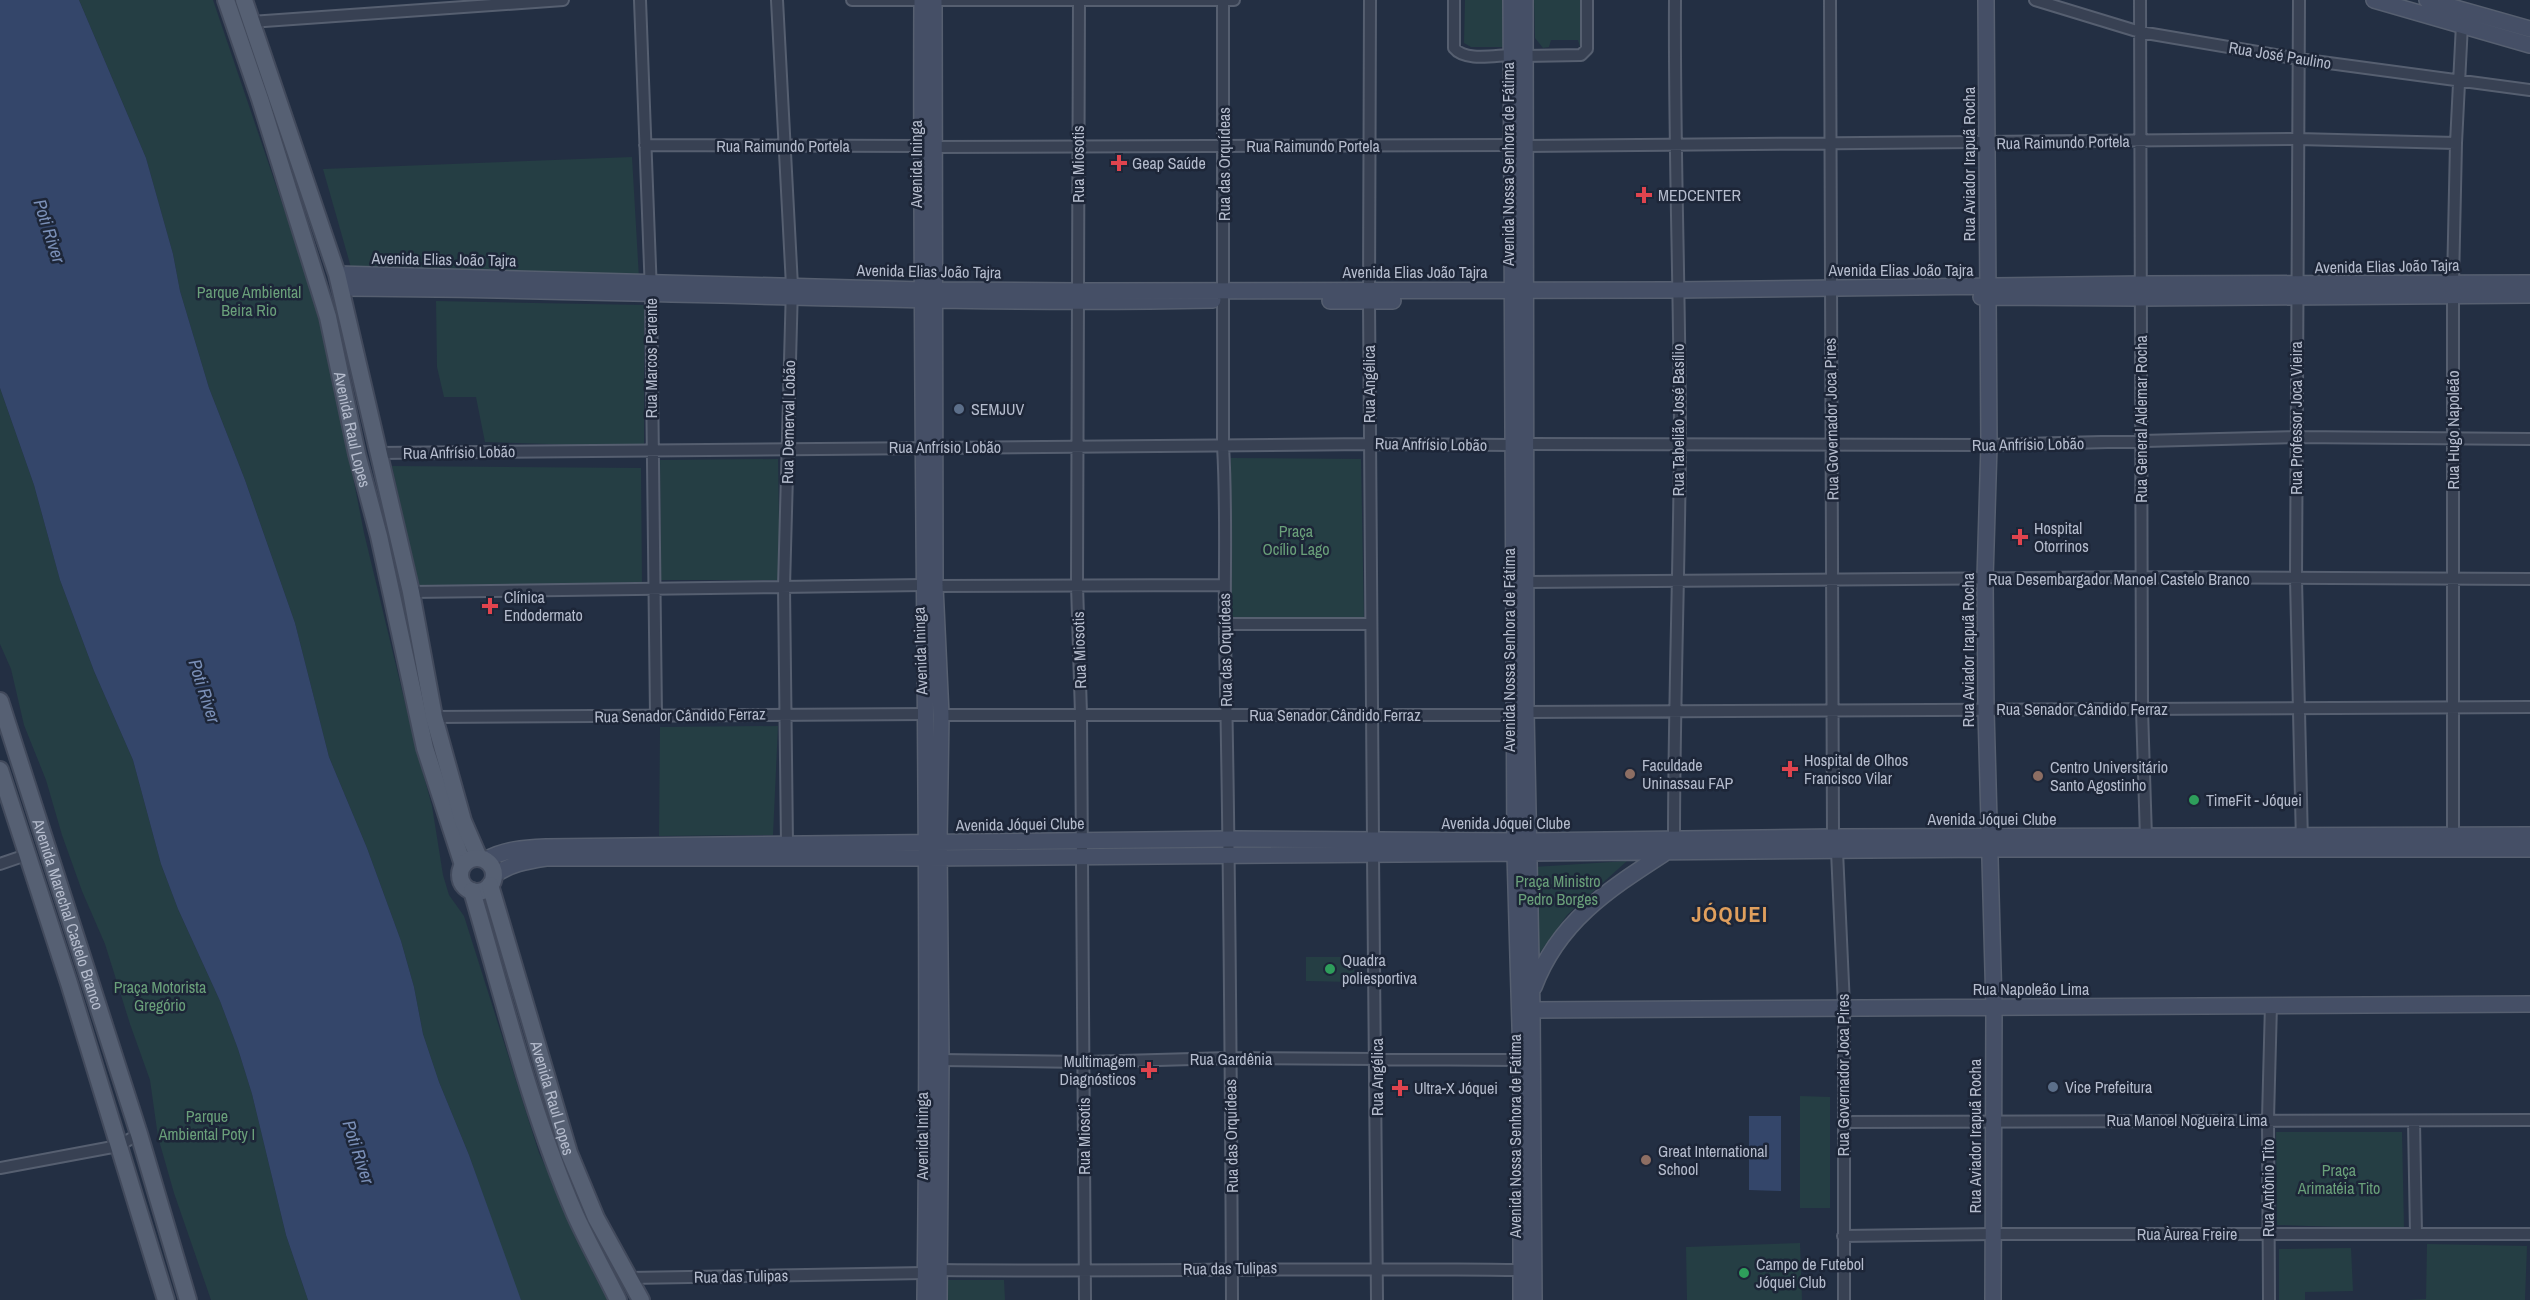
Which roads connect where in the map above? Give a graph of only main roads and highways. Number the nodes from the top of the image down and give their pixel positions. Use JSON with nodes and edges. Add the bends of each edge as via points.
{"nodes":[{"id":1,"x":226,"y":0,"type":"edge"},
{"id":2,"x":244,"y":0,"type":"edge"},
{"id":3,"x":1511,"y":0,"type":"edge"},
{"id":4,"x":1525,"y":0,"type":"edge"},
{"id":5,"x":1986,"y":0,"type":"edge"},
{"id":6,"x":2374,"y":0,"type":"edge"},
{"id":7,"x":2427,"y":0,"type":"edge"},
{"id":8,"x":928,"y":1,"type":"edge"},
{"id":9,"x":2461,"y":11,"type":"edge"},
{"id":10,"x":2530,"y":29,"type":"edge"},
{"id":11,"x":2530,"y":45,"type":"edge"},
{"id":12,"x":1518,"y":55,"type":"junction"},
{"id":13,"x":338,"y":281,"type":"junction"},
{"id":14,"x":2530,"y":283,"type":"edge"},
{"id":15,"x":2453,"y":289,"type":"junction"},
{"id":16,"x":1987,"y":292,"type":"junction"},
{"id":17,"x":1830,"y":293,"type":"junction"},
{"id":18,"x":1677,"y":294,"type":"junction"},
{"id":19,"x":1520,"y":295,"type":"junction"},
{"id":20,"x":2530,"y":295,"type":"edge"},
{"id":21,"x":928,"y":296,"type":"junction"},
{"id":22,"x":328,"y":316,"type":"junction"},
{"id":23,"x":358,"y":364,"type":"junction"},
{"id":24,"x":1519,"y":445,"type":"junction"},
{"id":25,"x":0,"y":701,"type":"edge"},
{"id":26,"x":1520,"y":714,"type":"junction"},
{"id":27,"x":0,"y":770,"type":"edge"},
{"id":28,"x":2530,"y":835,"type":"edge"},
{"id":29,"x":2302,"y":842,"type":"junction"},
{"id":30,"x":1989,"y":843,"type":"junction"},
{"id":31,"x":2453,"y":843,"type":"junction"},
{"id":32,"x":1671,"y":845,"type":"junction"},
{"id":33,"x":1521,"y":847,"type":"junction"},
{"id":34,"x":2530,"y":849,"type":"edge"},
{"id":35,"x":932,"y":851,"type":"junction"},
{"id":36,"x":482,"y":859,"type":"junction"},
{"id":37,"x":463,"y":865,"type":"junction"},
{"id":38,"x":492,"y":880,"type":"junction"},
{"id":39,"x":472,"y":891,"type":"junction"},
{"id":40,"x":65,"y":904,"type":"junction"},
{"id":41,"x":45,"y":908,"type":"junction"},
{"id":42,"x":1532,"y":993,"type":"junction"},
{"id":43,"x":2530,"y":1004,"type":"edge"},
{"id":44,"x":1994,"y":1007,"type":"junction"},
{"id":45,"x":1532,"y":1010,"type":"junction"},
{"id":46,"x":932,"y":1271,"type":"junction"},
{"id":47,"x":166,"y":1300,"type":"edge"},
{"id":48,"x":188,"y":1300,"type":"edge"},
{"id":49,"x":618,"y":1300,"type":"edge"},
{"id":50,"x":641,"y":1300,"type":"edge"},
{"id":51,"x":925,"y":1300,"type":"edge"},
{"id":52,"x":939,"y":1300,"type":"edge"},
{"id":53,"x":1521,"y":1300,"type":"edge"},
{"id":54,"x":1534,"y":1300,"type":"edge"},
{"id":55,"x":1993,"y":1300,"type":"edge"}],
"edges":[{"from":1,"to":22,"type":"main road","name":"Avenida Raul Lopes"},
{"from":2,"to":13,"type":"main road","name":"Avenida Raul Lopes"},
{"from":3,"to":12,"type":"main road","name":"Avenida Nossa Senhora de Fátima"},
{"from":4,"to":12,"type":"main road","name":"Avenida Nossa Senhora de Fátima"},
{"from":5,"to":16,"type":"main road","name":"Rua Aviador Irapuã Rocha"},
{"from":6,"to":9,"type":"main road"},
{"from":7,"to":9,"type":"main road"},
{"from":8,"to":21,"type":"main road","name":"Avenida Ininga"},
{"from":9,"to":10,"type":"main road"},
{"from":9,"to":11,"type":"main road"},
{"from":12,"to":19,"type":"main road","name":"Avenida Nossa Senhora de Fátima"},
{"from":13,"to":21,"type":"main road","name":"Avenida Elias João Tajra","via":[[507,289],[651,287]]},
{"from":13,"to":23,"type":"main road","name":"Avenida Raul Lopes"},
{"from":14,"to":15,"type":"main road","name":"Avenida Elias João Tajra"},
{"from":15,"to":16,"type":"main road","name":"Avenida Elias João Tajra"},
{"from":15,"to":20,"type":"main road","name":"Avenida Elias João Tajra"},
{"from":16,"to":17,"type":"main road","name":"Avenida Elias João Tajra"},
{"from":16,"to":30,"type":"main road","name":"Rua Aviador Irapuã Rocha","via":[[1989,445],[1985,579]]},
{"from":17,"to":18,"type":"main road","name":"Avenida Elias João Tajra"},
{"from":17,"to":18,"type":"main road","name":"Avenida Elias João Tajra","via":[[1732,285]]},
{"from":18,"to":19,"type":"main road","name":"Avenida Elias João Tajra"},
{"from":19,"to":21,"type":"main road","name":"Avenida Elias João Tajra"},
{"from":19,"to":24,"type":"main road","name":"Avenida Nossa Senhora de Fátima"},
{"from":21,"to":35,"type":"main road","name":"Avenida Ininga"},
{"from":22,"to":23,"type":"main road","via":[[338,327],[345,359],[352,365]]},
{"from":22,"to":37,"type":"main road","name":"Avenida Raul Lopes","via":[[425,748]]},
{"from":23,"to":36,"type":"main road","name":"Avenida Raul Lopes","via":[[411,592],[434,717],[463,821]]},
{"from":24,"to":26,"type":"main road","name":"Avenida Nossa Senhora de Fátima"},
{"from":24,"to":26,"type":"main road","name":"Avenida Nossa Senhora de Fátima","via":[[1528,582]]},
{"from":25,"to":40,"type":"main road","name":"Avenida Marechal Castelo Branco"},
{"from":26,"to":33,"type":"main road","name":"Avenida Nossa Senhora de Fátima"},
{"from":27,"to":41,"type":"main road","name":"Avenida Marechal Castelo Branco"},
{"from":28,"to":31,"type":"main road","name":"Avenida Jóquei Clube"},
{"from":29,"to":30,"type":"main road","name":"Avenida Jóquei Clube"},
{"from":29,"to":30,"type":"main road","name":"Avenida Jóquei Clube","via":[[2146,838]]},
{"from":29,"to":31,"type":"main road","name":"Avenida Jóquei Clube"},
{"from":30,"to":32,"type":"main road","name":"Avenida Jóquei Clube"},
{"from":30,"to":44,"type":"main road","name":"Rua Aviador Irapuã Rocha"},
{"from":31,"to":34,"type":"main road","name":"Avenida Jóquei Clube"},
{"from":32,"to":33,"type":"main road","name":"Avenida Jóquei Clube"},
{"from":32,"to":42,"type":"main road","via":[[1583,911],[1548,957]]},
{"from":33,"to":35,"type":"main road","name":"Avenida Jóquei Clube"},
{"from":33,"to":42,"type":"main road","name":"Avenida Nossa Senhora de Fátima"},
{"from":33,"to":53,"type":"main road","name":"Avenida Nossa Senhora de Fátima"},
{"from":35,"to":36,"type":"main road","name":"Avenida Jóquei Clube","via":[[787,845],[546,847],[514,849]]},
{"from":35,"to":38,"type":"main road","name":"Avenida Jóquei Clube","via":[[546,858],[505,868]]},
{"from":35,"to":46,"type":"main road","name":"Avenida Ininga"},
{"from":35,"to":46,"type":"main road","name":"Avenida Ininga","via":[[941,1060]]},
{"from":36,"to":37,"type":"main road"},
{"from":36,"to":38,"type":"main road","via":[[491,867]]},
{"from":37,"to":39,"type":"main road","via":[[461,880]]},
{"from":38,"to":39,"type":"main road","via":[[485,889]]},
{"from":38,"to":50,"type":"main road","name":"Avenida Raul Lopes","via":[[569,1153],[596,1218]]},
{"from":39,"to":49,"type":"main road","name":"Avenida Raul Lopes","via":[[554,1160]]},
{"from":40,"to":41,"type":"main road"},
{"from":40,"to":48,"type":"main road","name":"Avenida Marechal Castelo Branco"},
{"from":41,"to":47,"type":"main road","name":"Avenida Marechal Castelo Branco"},
{"from":42,"to":45,"type":"main road","name":"Avenida Nossa Senhora de Fátima"},
{"from":43,"to":44,"type":"main road","name":"Rua Napoleão Lima"},
{"from":44,"to":45,"type":"main road","name":"Rua Napoleão Lima"},
{"from":44,"to":55,"type":"main road","name":"Rua Aviador Irapuã Rocha"},
{"from":45,"to":54,"type":"main road","name":"Avenida Nossa Senhora de Fátima"},
{"from":46,"to":51,"type":"main road","name":"Avenida Ininga"},
{"from":46,"to":52,"type":"main road","name":"Avenida Ininga"}]}
